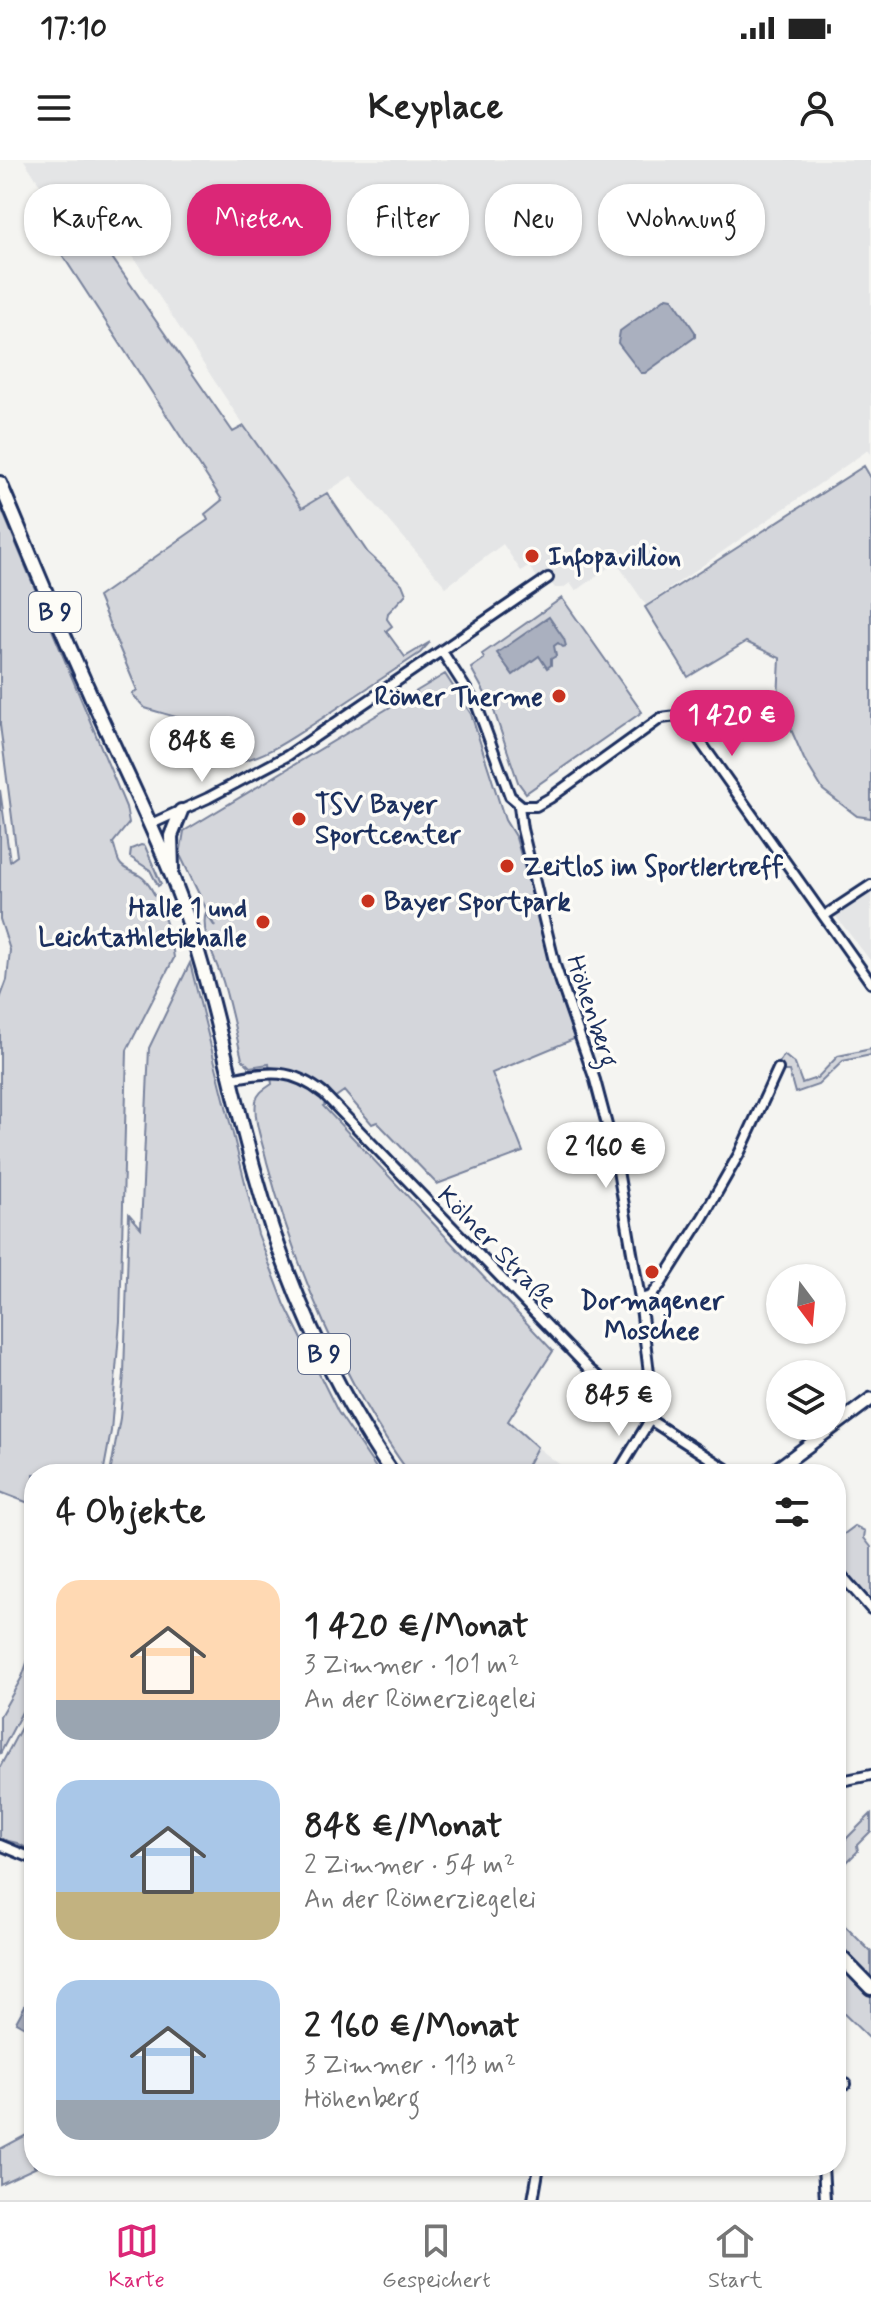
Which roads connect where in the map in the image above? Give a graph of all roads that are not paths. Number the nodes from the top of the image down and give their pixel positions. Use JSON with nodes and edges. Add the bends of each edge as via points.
{"nodes":[{"id":1,"x":0,"y":483,"type":"edge"},
{"id":2,"x":548,"y":578,"type":"dead end"},
{"id":3,"x":443,"y":653,"type":"junction"},
{"id":4,"x":519,"y":806,"type":"junction"},
{"id":5,"x":181,"y":811,"type":"junction"},
{"id":6,"x":149,"y":825,"type":"junction"},
{"id":7,"x":172,"y":876,"type":"junction"},
{"id":8,"x":871,"y":885,"type":"edge"},
{"id":9,"x":824,"y":916,"type":"junction"},
{"id":10,"x":871,"y":983,"type":"edge"},
{"id":11,"x":778,"y":1069,"type":"dead end"},
{"id":12,"x":230,"y":1079,"type":"junction"},
{"id":13,"x":640,"y":1299,"type":"junction"},
{"id":14,"x":871,"y":1399,"type":"edge"},
{"id":15,"x":650,"y":1420,"type":"junction"},
{"id":16,"x":387,"y":1464,"type":"edge"},
{"id":17,"x":623,"y":1464,"type":"edge"},
{"id":18,"x":718,"y":1464,"type":"edge"},
{"id":19,"x":783,"y":1464,"type":"edge"},
{"id":20,"x":846,"y":1580,"type":"edge"},
{"id":21,"x":871,"y":1609,"type":"edge"},
{"id":22,"x":871,"y":1775,"type":"edge"},
{"id":23,"x":846,"y":1780,"type":"edge"},
{"id":24,"x":0,"y":1845,"type":"edge"},
{"id":25,"x":24,"y":1855,"type":"edge"},
{"id":26,"x":846,"y":1962,"type":"edge"},
{"id":27,"x":871,"y":1988,"type":"edge"},
{"id":28,"x":537,"y":2176,"type":"edge"},
{"id":29,"x":824,"y":2176,"type":"edge"},
{"id":30,"x":533,"y":2200,"type":"edge"},
{"id":31,"x":825,"y":2200,"type":"edge"}],
"edges":[{"from":1,"to":6,"type":"main road","number":"B 9"},
{"from":2,"to":3,"type":"street"},
{"from":3,"to":4,"type":"street","name":"Höhenberg","via":[[477,706],[503,782]]},
{"from":3,"to":5,"type":"street","via":[[287,756]]},
{"from":4,"to":9,"type":"street","via":[[541,803],[661,718],[677,716],[691,727]]},
{"from":4,"to":13,"type":"street","name":"Höhenberg","via":[[555,965],[616,1159]]},
{"from":5,"to":6,"type":"street"},
{"from":5,"to":7,"type":"main road","via":[[171,836]]},
{"from":6,"to":7,"type":"main road","number":"B 9"},
{"from":7,"to":12,"type":"main road","number":"B 9"},
{"from":8,"to":9,"type":"street"},
{"from":9,"to":10,"type":"street"},
{"from":11,"to":13,"type":"street","via":[[703,1217],[660,1285]]},
{"from":12,"to":15,"type":"street","name":"Kölner Straße","via":[[284,1073],[317,1088],[559,1340]]},
{"from":12,"to":16,"type":"main road","number":"B 9","via":[[291,1280],[330,1366]]},
{"from":13,"to":15,"type":"street","name":"Höhenberg"},
{"from":14,"to":19,"type":"main road"},
{"from":15,"to":17,"type":"street"},
{"from":15,"to":18,"type":"street","name":"Kölner Straße"},
{"from":20,"to":21,"type":"street"},
{"from":22,"to":23,"type":"street"},
{"from":24,"to":25,"type":"street"},
{"from":26,"to":27,"type":"main road"},
{"from":28,"to":30,"type":"street"},
{"from":29,"to":31,"type":"street"}]}
